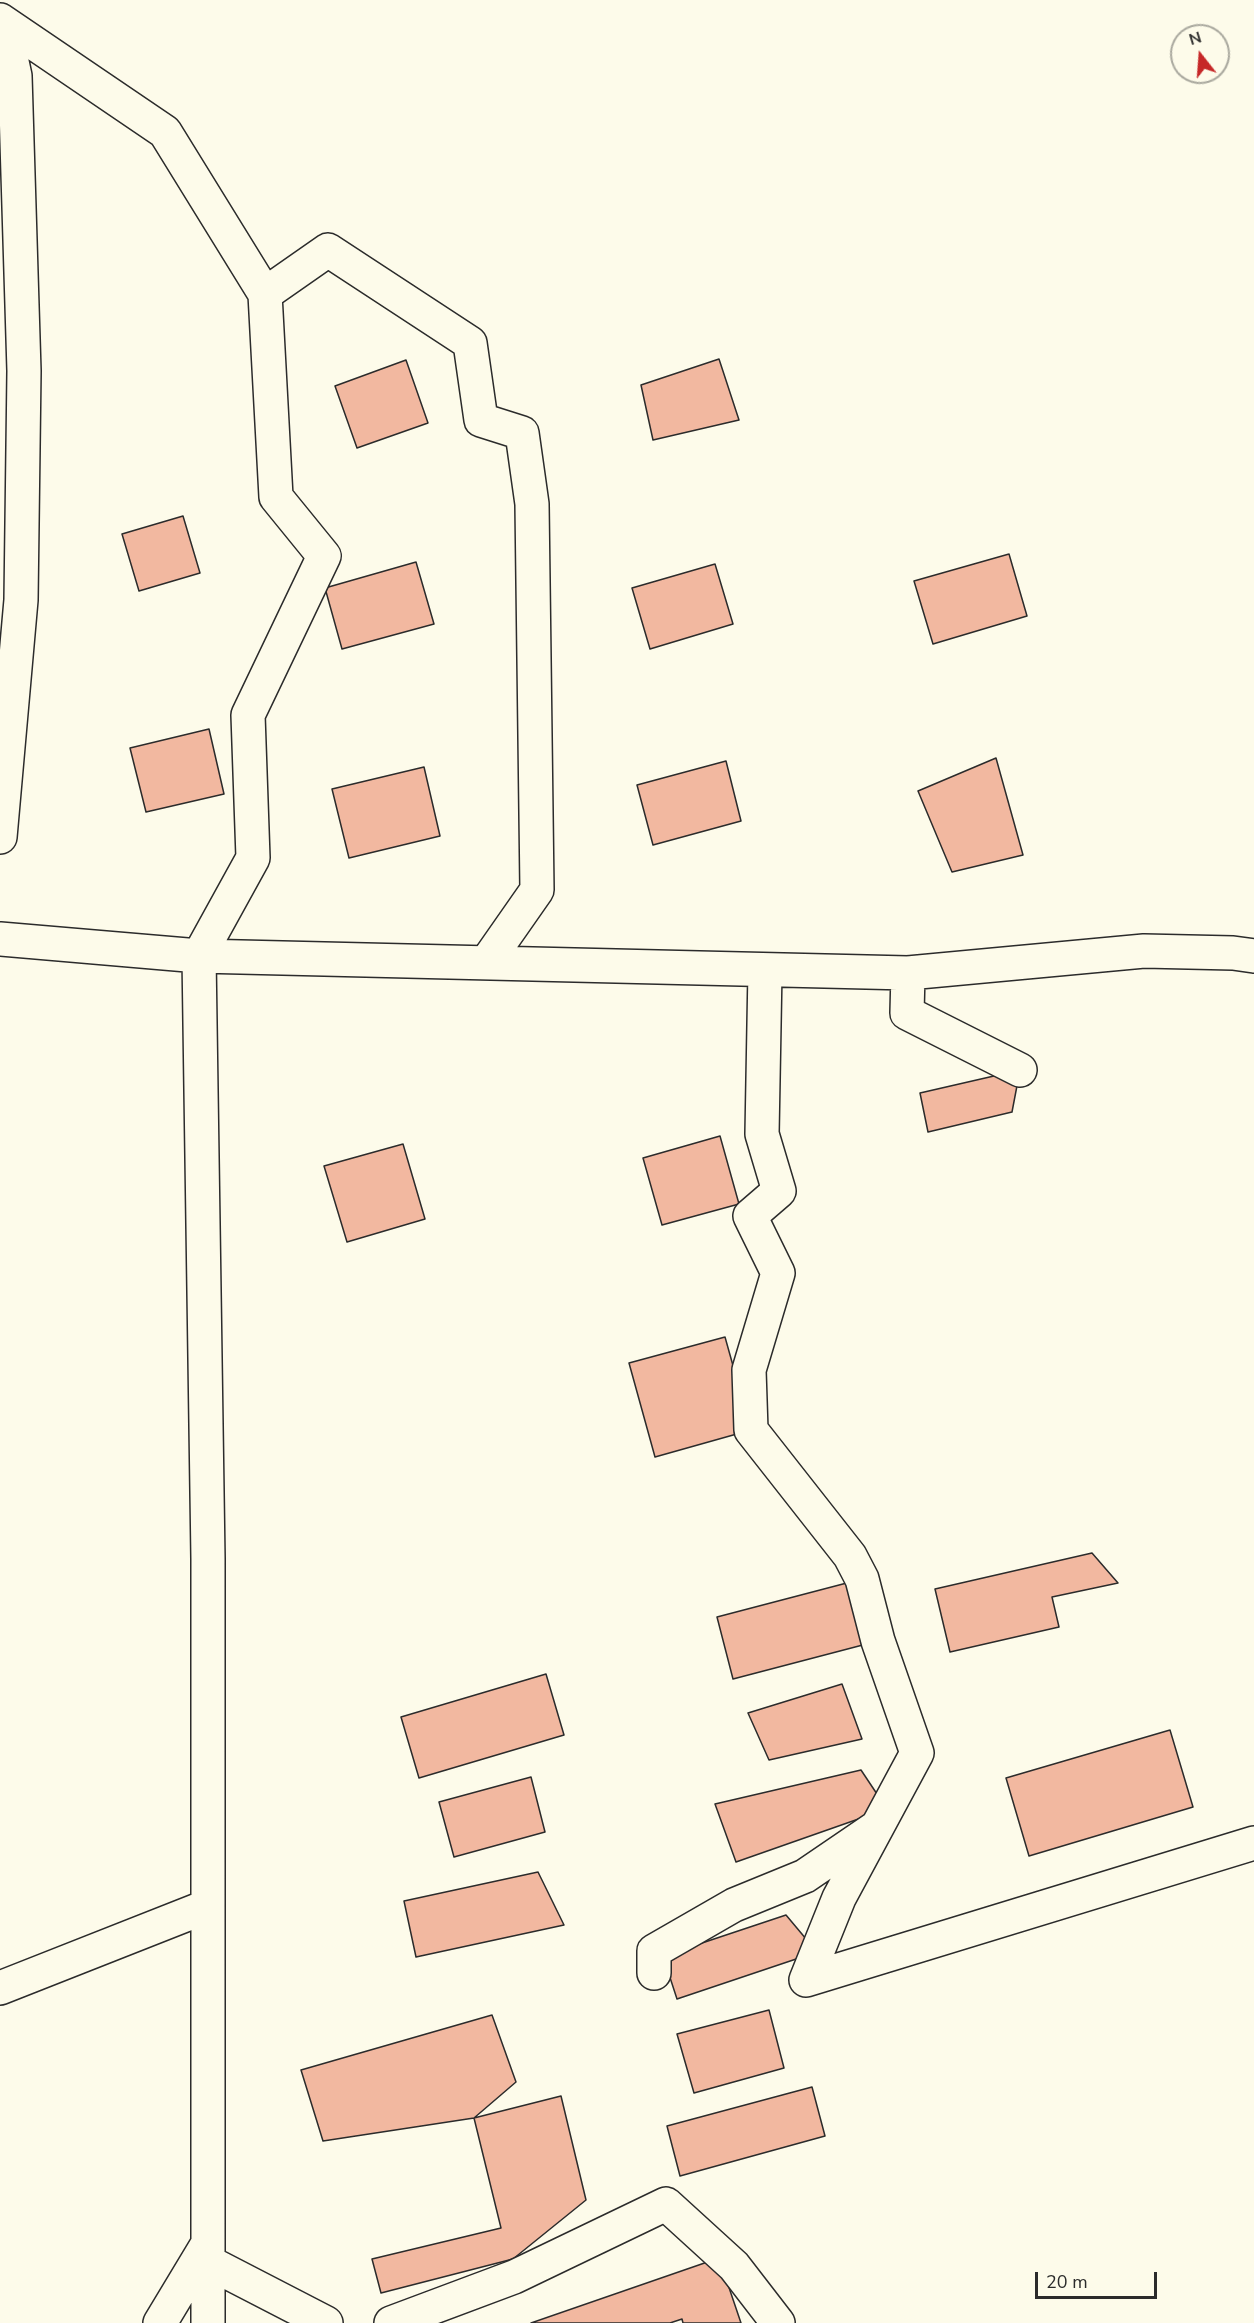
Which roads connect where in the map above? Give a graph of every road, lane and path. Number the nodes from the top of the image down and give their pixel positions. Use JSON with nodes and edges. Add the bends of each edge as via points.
{"nodes":[{"id":1,"x":0,"y":20,"type":"edge"},
{"id":2,"x":0,"y":25,"type":"edge"},
{"id":3,"x":265,"y":294,"type":"junction"},
{"id":4,"x":0,"y":837,"type":"edge"},
{"id":5,"x":0,"y":939,"type":"edge"},
{"id":6,"x":199,"y":956,"type":"junction"},
{"id":7,"x":1254,"y":956,"type":"edge"},
{"id":8,"x":486,"y":963,"type":"junction"},
{"id":9,"x":765,"y":970,"type":"junction"},
{"id":10,"x":908,"y":973,"type":"junction"},
{"id":11,"x":1020,"y":1070,"type":"dead end"},
{"id":12,"x":878,"y":1826,"type":"junction"},
{"id":13,"x":1254,"y":1843,"type":"edge"},
{"id":14,"x":208,"y":1906,"type":"junction"},
{"id":15,"x":654,"y":1973,"type":"dead end"},
{"id":16,"x":0,"y":1989,"type":"edge"},
{"id":17,"x":208,"y":2253,"type":"junction"},
{"id":18,"x":160,"y":2323,"type":"edge"},
{"id":19,"x":208,"y":2323,"type":"edge"},
{"id":20,"x":326,"y":2323,"type":"edge"},
{"id":21,"x":391,"y":2323,"type":"edge"},
{"id":22,"x":778,"y":2323,"type":"edge"}],
"edges":[{"from":1,"to":3,"type":"street","via":[[165,132]]},
{"from":2,"to":4,"type":"street","via":[[15,76],[24,371],[21,600]]},
{"from":3,"to":6,"type":"street","via":[[276,496],[324,556],[248,715],[253,858]]},
{"from":3,"to":8,"type":"street","via":[[328,250],[470,343],[481,420],[522,434],[532,504],[537,890]]},
{"from":5,"to":6,"type":"street"},
{"from":6,"to":8,"type":"street"},
{"from":6,"to":14,"type":"street","via":[[208,1559]]},
{"from":7,"to":10,"type":"street","via":[[1144,951]]},
{"from":8,"to":9,"type":"street"},
{"from":9,"to":10,"type":"street"},
{"from":9,"to":12,"type":"street","via":[[762,1134],[779,1191],[750,1216],[778,1273],[749,1370],[751,1430],[850,1556],[862,1579],[878,1641],[917,1753]]},
{"from":10,"to":11,"type":"street","via":[[907,1013]]},
{"from":12,"to":13,"type":"street","via":[[839,1898],[806,1980]]},
{"from":12,"to":15,"type":"street","via":[[805,1876],[734,1905],[654,1951]]},
{"from":14,"to":16,"type":"street"},
{"from":14,"to":17,"type":"street"},
{"from":17,"to":18,"type":"street"},
{"from":17,"to":19,"type":"street"},
{"from":17,"to":20,"type":"street"},
{"from":21,"to":22,"type":"street","via":[[514,2277],[666,2204],[734,2266]]}]}
